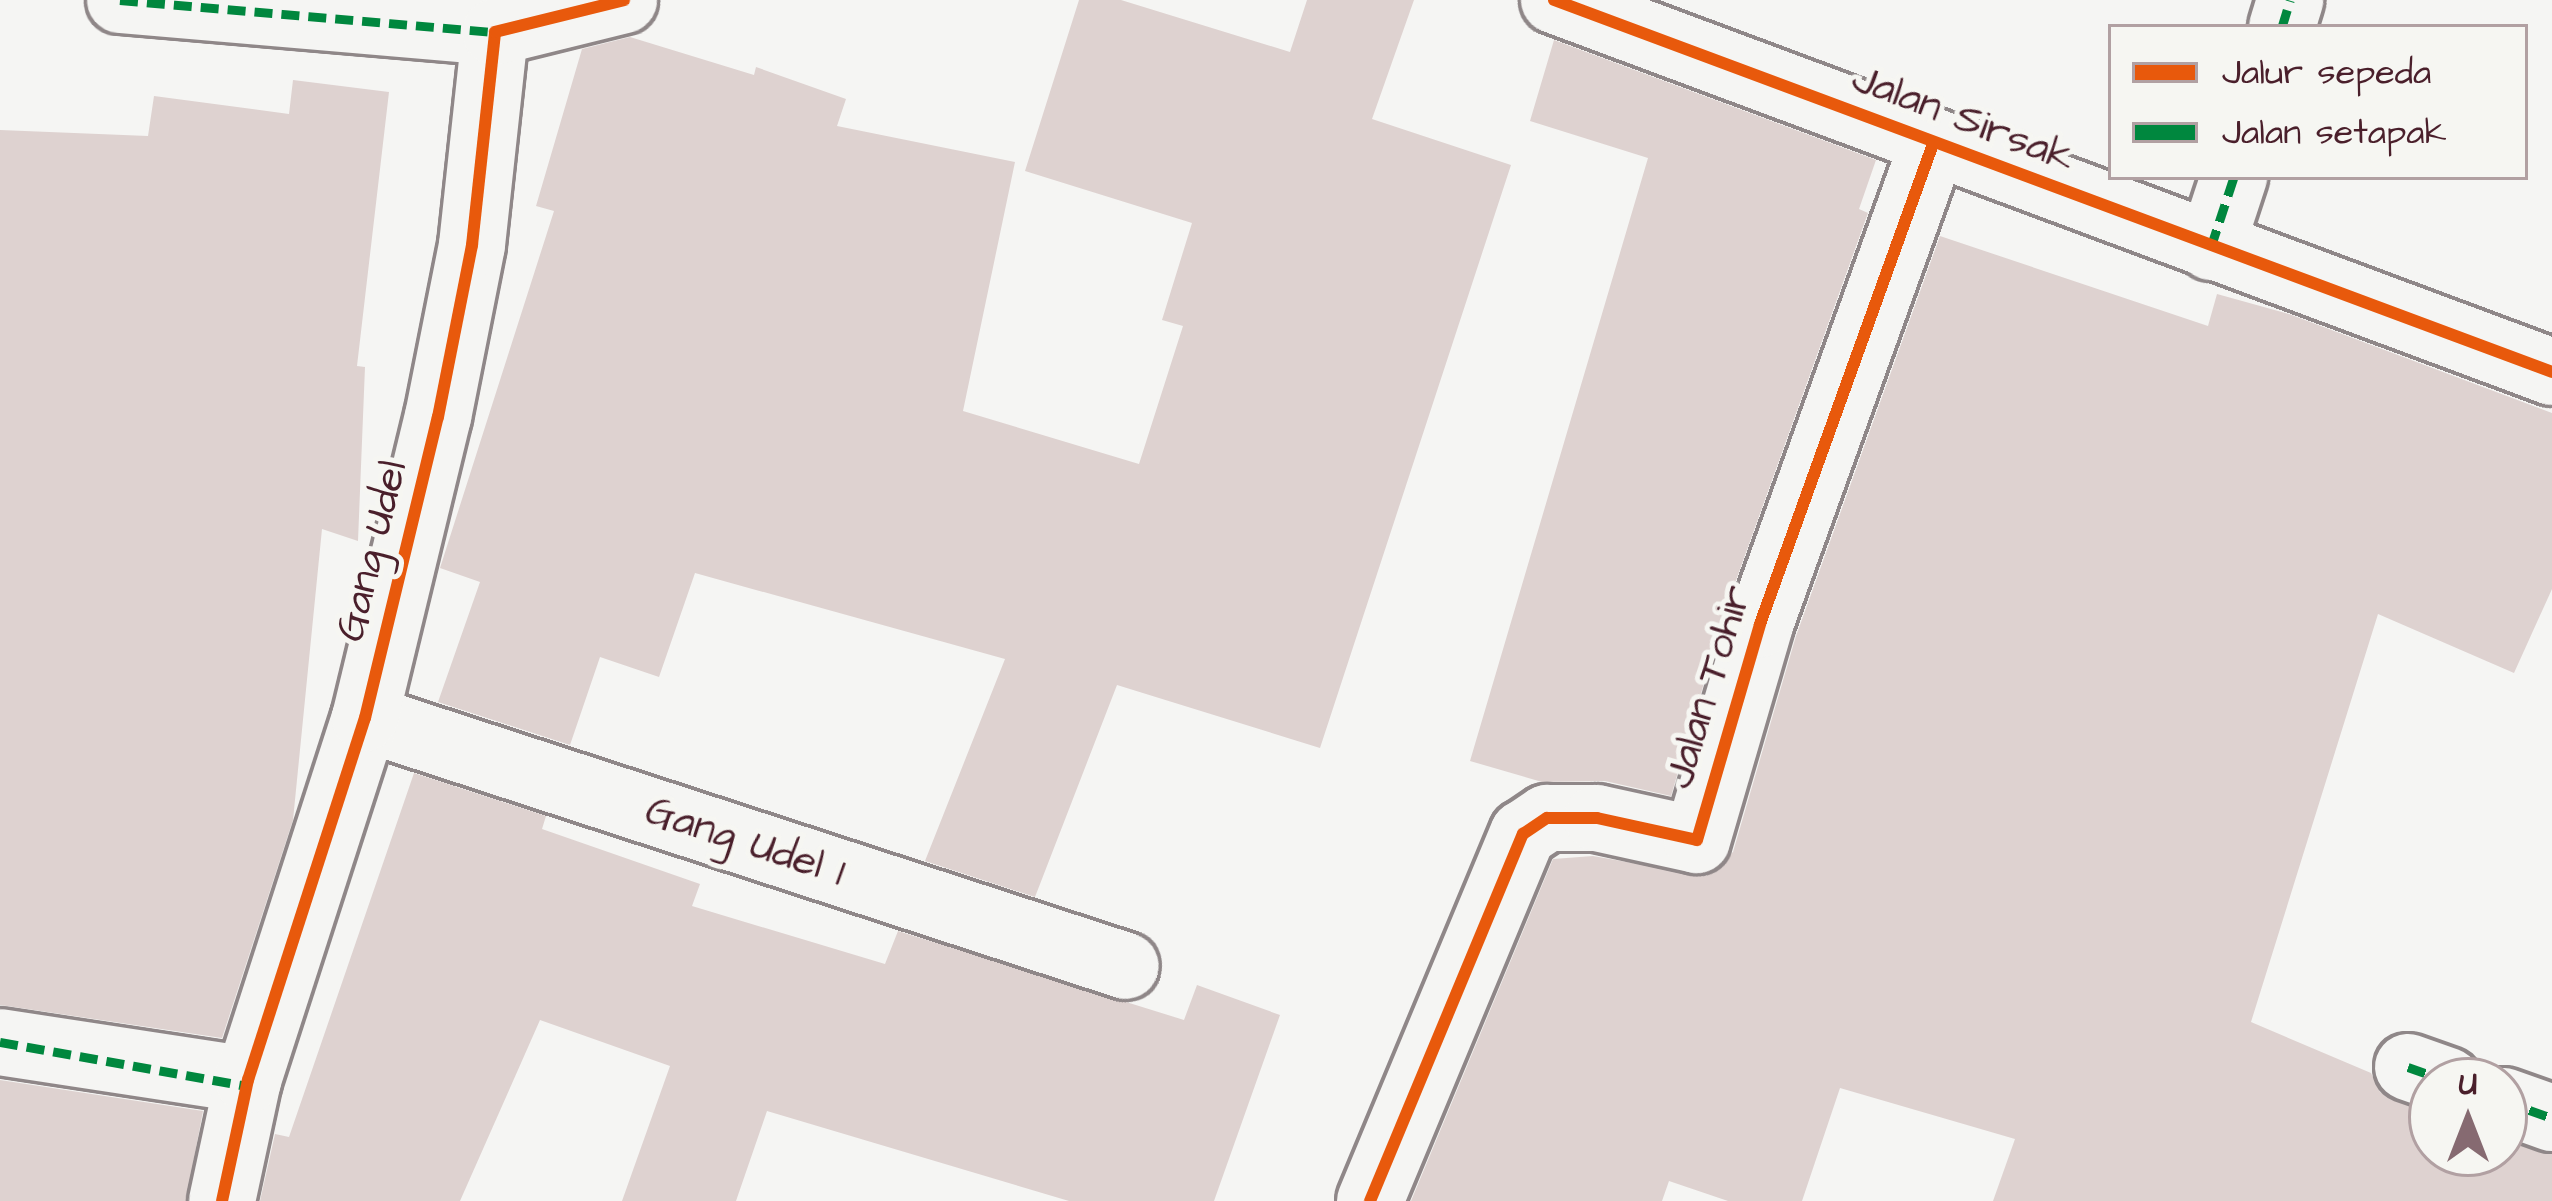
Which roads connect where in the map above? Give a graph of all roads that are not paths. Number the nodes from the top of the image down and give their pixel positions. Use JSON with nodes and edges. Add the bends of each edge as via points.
{"nodes":[{"id":1,"x":120,"y":0,"type":"edge"},
{"id":2,"x":624,"y":0,"type":"edge"},
{"id":3,"x":1554,"y":0,"type":"edge"},
{"id":4,"x":494,"y":32,"type":"junction"},
{"id":5,"x":1934,"y":144,"type":"junction"},
{"id":6,"x":2233,"y":180,"type":"edge"},
{"id":7,"x":2211,"y":247,"type":"junction"},
{"id":8,"x":2552,"y":372,"type":"edge"},
{"id":9,"x":365,"y":718,"type":"junction"},
{"id":10,"x":1126,"y":966,"type":"dead end"},
{"id":11,"x":0,"y":1042,"type":"edge"},
{"id":12,"x":248,"y":1080,"type":"junction"},
{"id":13,"x":222,"y":1201,"type":"edge"},
{"id":14,"x":1370,"y":1201,"type":"edge"}],
"edges":[{"from":1,"to":4,"type":"street"},
{"from":2,"to":4,"type":"street"},
{"from":3,"to":5,"type":"street","name":"Jalan Sirsak"},
{"from":4,"to":9,"type":"street","name":"Gang Udel","via":[[472,245]]},
{"from":5,"to":7,"type":"street","name":"Jalan Sirsak"},
{"from":5,"to":14,"type":"street","name":"Jalan Tohir","via":[[1760,624],[1697,840],[1598,818],[1547,818],[1523,834]]},
{"from":6,"to":7,"type":"street"},
{"from":7,"to":8,"type":"street","name":"Jalan Sirsak"},
{"from":9,"to":10,"type":"street","name":"Gang Udel 1"},
{"from":9,"to":12,"type":"street","name":"Gang Udel"},
{"from":11,"to":12,"type":"street"},
{"from":12,"to":13,"type":"street","name":"Gang Udel"}]}
